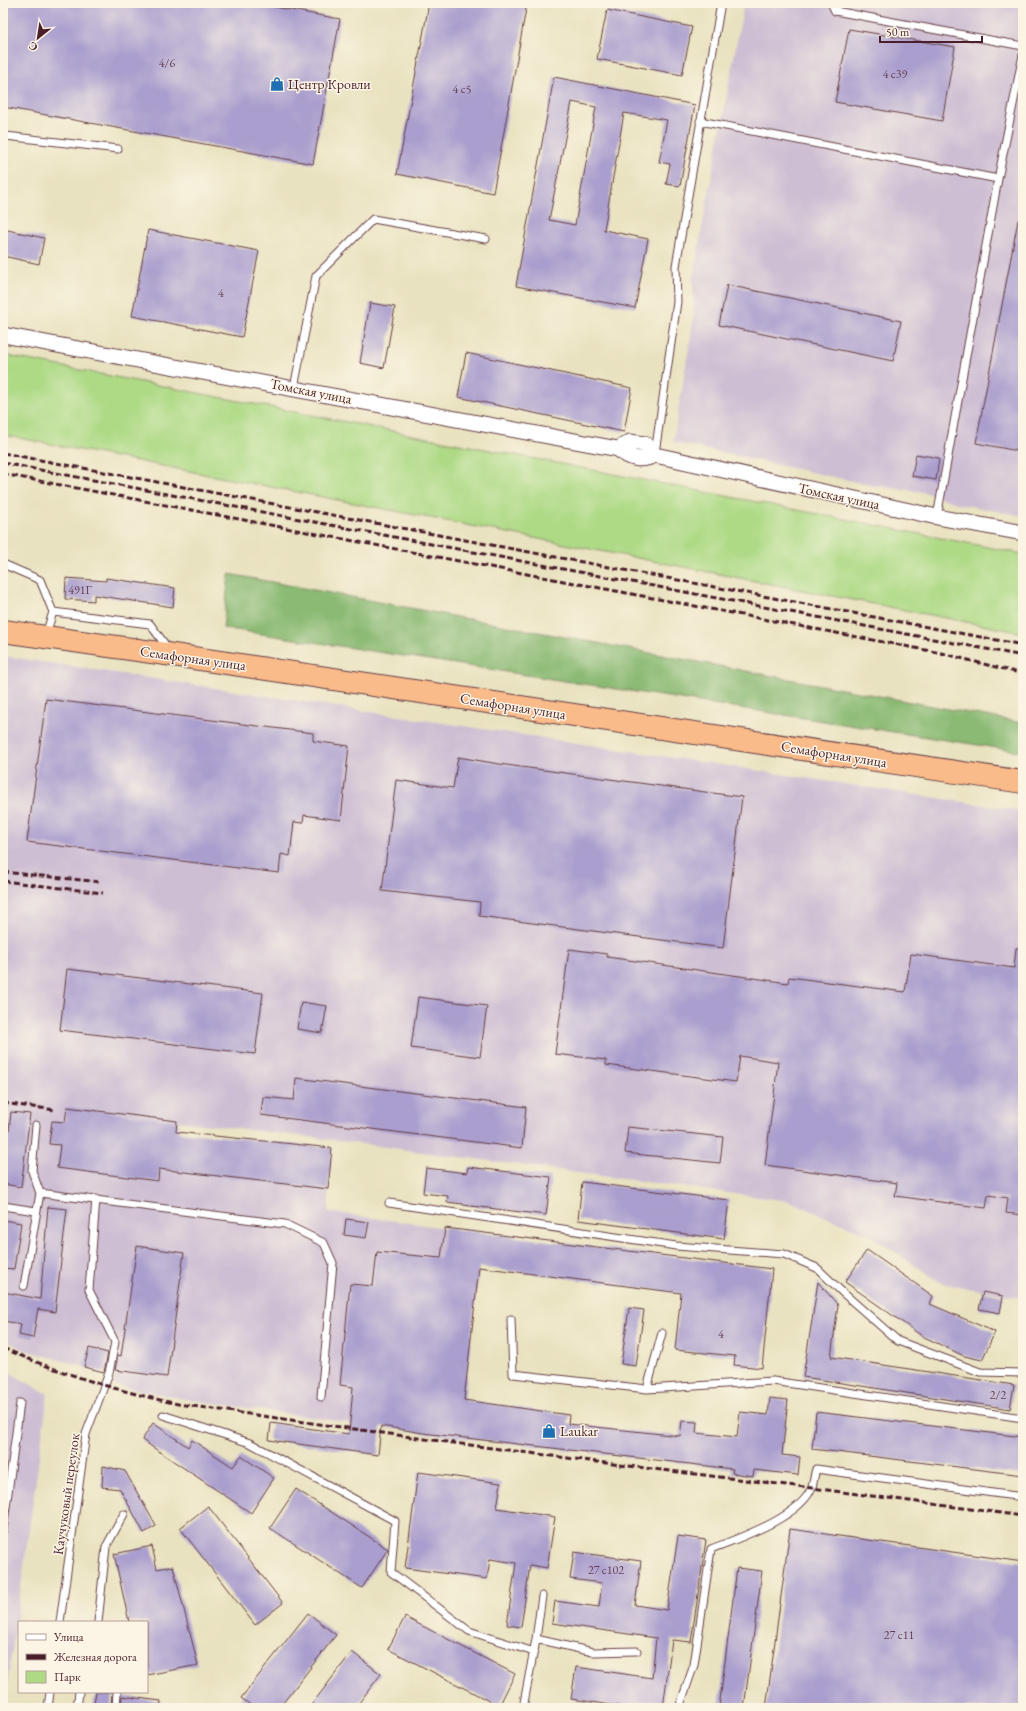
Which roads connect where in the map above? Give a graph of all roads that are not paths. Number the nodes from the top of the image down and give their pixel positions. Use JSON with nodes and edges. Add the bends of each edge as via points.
{"nodes":[{"id":1,"x":721,"y":3,"type":"edge"},
{"id":2,"x":831,"y":3,"type":"edge"},
{"id":3,"x":837,"y":3,"type":"edge"},
{"id":4,"x":834,"y":11,"type":"junction"},
{"id":5,"x":1023,"y":46,"type":"edge"},
{"id":6,"x":1023,"y":55,"type":"edge"},
{"id":7,"x":700,"y":121,"type":"junction"},
{"id":8,"x":3,"y":138,"type":"edge"},
{"id":9,"x":118,"y":149,"type":"dead end"},
{"id":10,"x":998,"y":179,"type":"junction"},
{"id":11,"x":486,"y":239,"type":"dead end"},
{"id":12,"x":3,"y":335,"type":"edge"},
{"id":13,"x":294,"y":388,"type":"junction"},
{"id":14,"x":655,"y":455,"type":"junction"},
{"id":15,"x":937,"y":517,"type":"junction"},
{"id":16,"x":1023,"y":533,"type":"edge"},
{"id":17,"x":3,"y":564,"type":"edge"},
{"id":18,"x":53,"y":612,"type":"junction"},
{"id":19,"x":3,"y":631,"type":"edge"},
{"id":20,"x":45,"y":637,"type":"junction"},
{"id":21,"x":173,"y":655,"type":"junction"},
{"id":22,"x":1023,"y":782,"type":"edge"},
{"id":23,"x":36,"y":1125,"type":"dead end"},
{"id":24,"x":40,"y":1193,"type":"junction"},
{"id":25,"x":96,"y":1199,"type":"junction"},
{"id":26,"x":389,"y":1203,"type":"dead end"},
{"id":27,"x":3,"y":1206,"type":"edge"},
{"id":28,"x":36,"y":1211,"type":"junction"},
{"id":29,"x":24,"y":1286,"type":"dead end"},
{"id":30,"x":511,"y":1319,"type":"dead end"},
{"id":31,"x":662,"y":1333,"type":"dead end"},
{"id":32,"x":1023,"y":1373,"type":"edge"},
{"id":33,"x":647,"y":1388,"type":"junction"},
{"id":34,"x":321,"y":1398,"type":"dead end"},
{"id":35,"x":20,"y":1403,"type":"dead end"},
{"id":36,"x":163,"y":1415,"type":"dead end"},
{"id":37,"x":1023,"y":1418,"type":"edge"},
{"id":38,"x":1023,"y":1497,"type":"edge"},
{"id":39,"x":124,"y":1514,"type":"dead end"},
{"id":40,"x":3,"y":1530,"type":"edge"},
{"id":41,"x":542,"y":1596,"type":"dead end"},
{"id":42,"x":60,"y":1621,"type":"edge"},
{"id":43,"x":98,"y":1621,"type":"edge"},
{"id":44,"x":536,"y":1639,"type":"junction"},
{"id":45,"x":637,"y":1650,"type":"dead end"},
{"id":46,"x":534,"y":1652,"type":"junction"},
{"id":47,"x":50,"y":1693,"type":"edge"},
{"id":48,"x":79,"y":1693,"type":"edge"},
{"id":49,"x":117,"y":1693,"type":"edge"},
{"id":50,"x":48,"y":1708,"type":"edge"},
{"id":51,"x":77,"y":1708,"type":"edge"},
{"id":52,"x":116,"y":1708,"type":"edge"},
{"id":53,"x":523,"y":1708,"type":"edge"},
{"id":54,"x":679,"y":1708,"type":"edge"}],
"edges":[{"from":1,"to":7,"type":"lane"},
{"from":2,"to":4,"type":"lane"},
{"from":3,"to":4,"type":"lane"},
{"from":4,"to":5,"type":"lane"},
{"from":6,"to":10,"type":"lane"},
{"from":7,"to":10,"type":"lane"},
{"from":7,"to":14,"type":"lane","via":[[676,266],[677,302]]},
{"from":8,"to":9,"type":"lane","via":[[6,136]]},
{"from":10,"to":15,"type":"lane"},
{"from":11,"to":13,"type":"lane","via":[[373,219],[316,276]]},
{"from":12,"to":13,"type":"street","name":"Томская улица"},
{"from":13,"to":14,"type":"street","name":"Томская улица","via":[[618,449],[630,442],[645,444]]},
{"from":14,"to":15,"type":"street","name":"Томская улица"},
{"from":15,"to":16,"type":"street","name":"Томская улица"},
{"from":17,"to":18,"type":"lane","via":[[40,580]]},
{"from":18,"to":20,"type":"lane"},
{"from":18,"to":21,"type":"lane","via":[[150,624]]},
{"from":19,"to":20,"type":"highway","name":"Семафорная улица"},
{"from":20,"to":21,"type":"highway","name":"Семафорная улица"},
{"from":21,"to":22,"type":"highway","name":"Семафорная улица"},
{"from":23,"to":24,"type":"lane","via":[[32,1170]]},
{"from":24,"to":25,"type":"lane"},
{"from":24,"to":28,"type":"lane"},
{"from":25,"to":34,"type":"lane","via":[[285,1224],[324,1243],[333,1263]]},
{"from":25,"to":42,"type":"lane","name":"Каучуковый переулок","via":[[89,1290],[115,1342],[109,1374],[86,1434]]},
{"from":26,"to":32,"type":"lane","via":[[676,1246],[784,1254],[817,1268],[898,1340],[980,1372]]},
{"from":27,"to":28,"type":"lane"},
{"from":28,"to":29,"type":"lane"},
{"from":30,"to":33,"type":"lane","via":[[513,1374]]},
{"from":31,"to":33,"type":"lane"},
{"from":33,"to":37,"type":"lane","via":[[773,1382]]},
{"from":35,"to":40,"type":"lane"},
{"from":36,"to":46,"type":"lane","via":[[250,1443],[395,1521],[391,1572],[470,1631]]},
{"from":38,"to":54,"type":"lane","via":[[816,1469],[812,1488],[798,1505],[773,1524],[711,1549],[694,1665]]},
{"from":39,"to":43,"type":"lane","via":[[106,1547]]},
{"from":41,"to":44,"type":"lane"},
{"from":44,"to":45,"type":"lane","via":[[593,1652]]},
{"from":44,"to":46,"type":"lane"},
{"from":46,"to":53,"type":"lane"},
{"from":47,"to":50,"type":"lane"},
{"from":48,"to":51,"type":"lane"},
{"from":49,"to":52,"type":"lane"}]}
